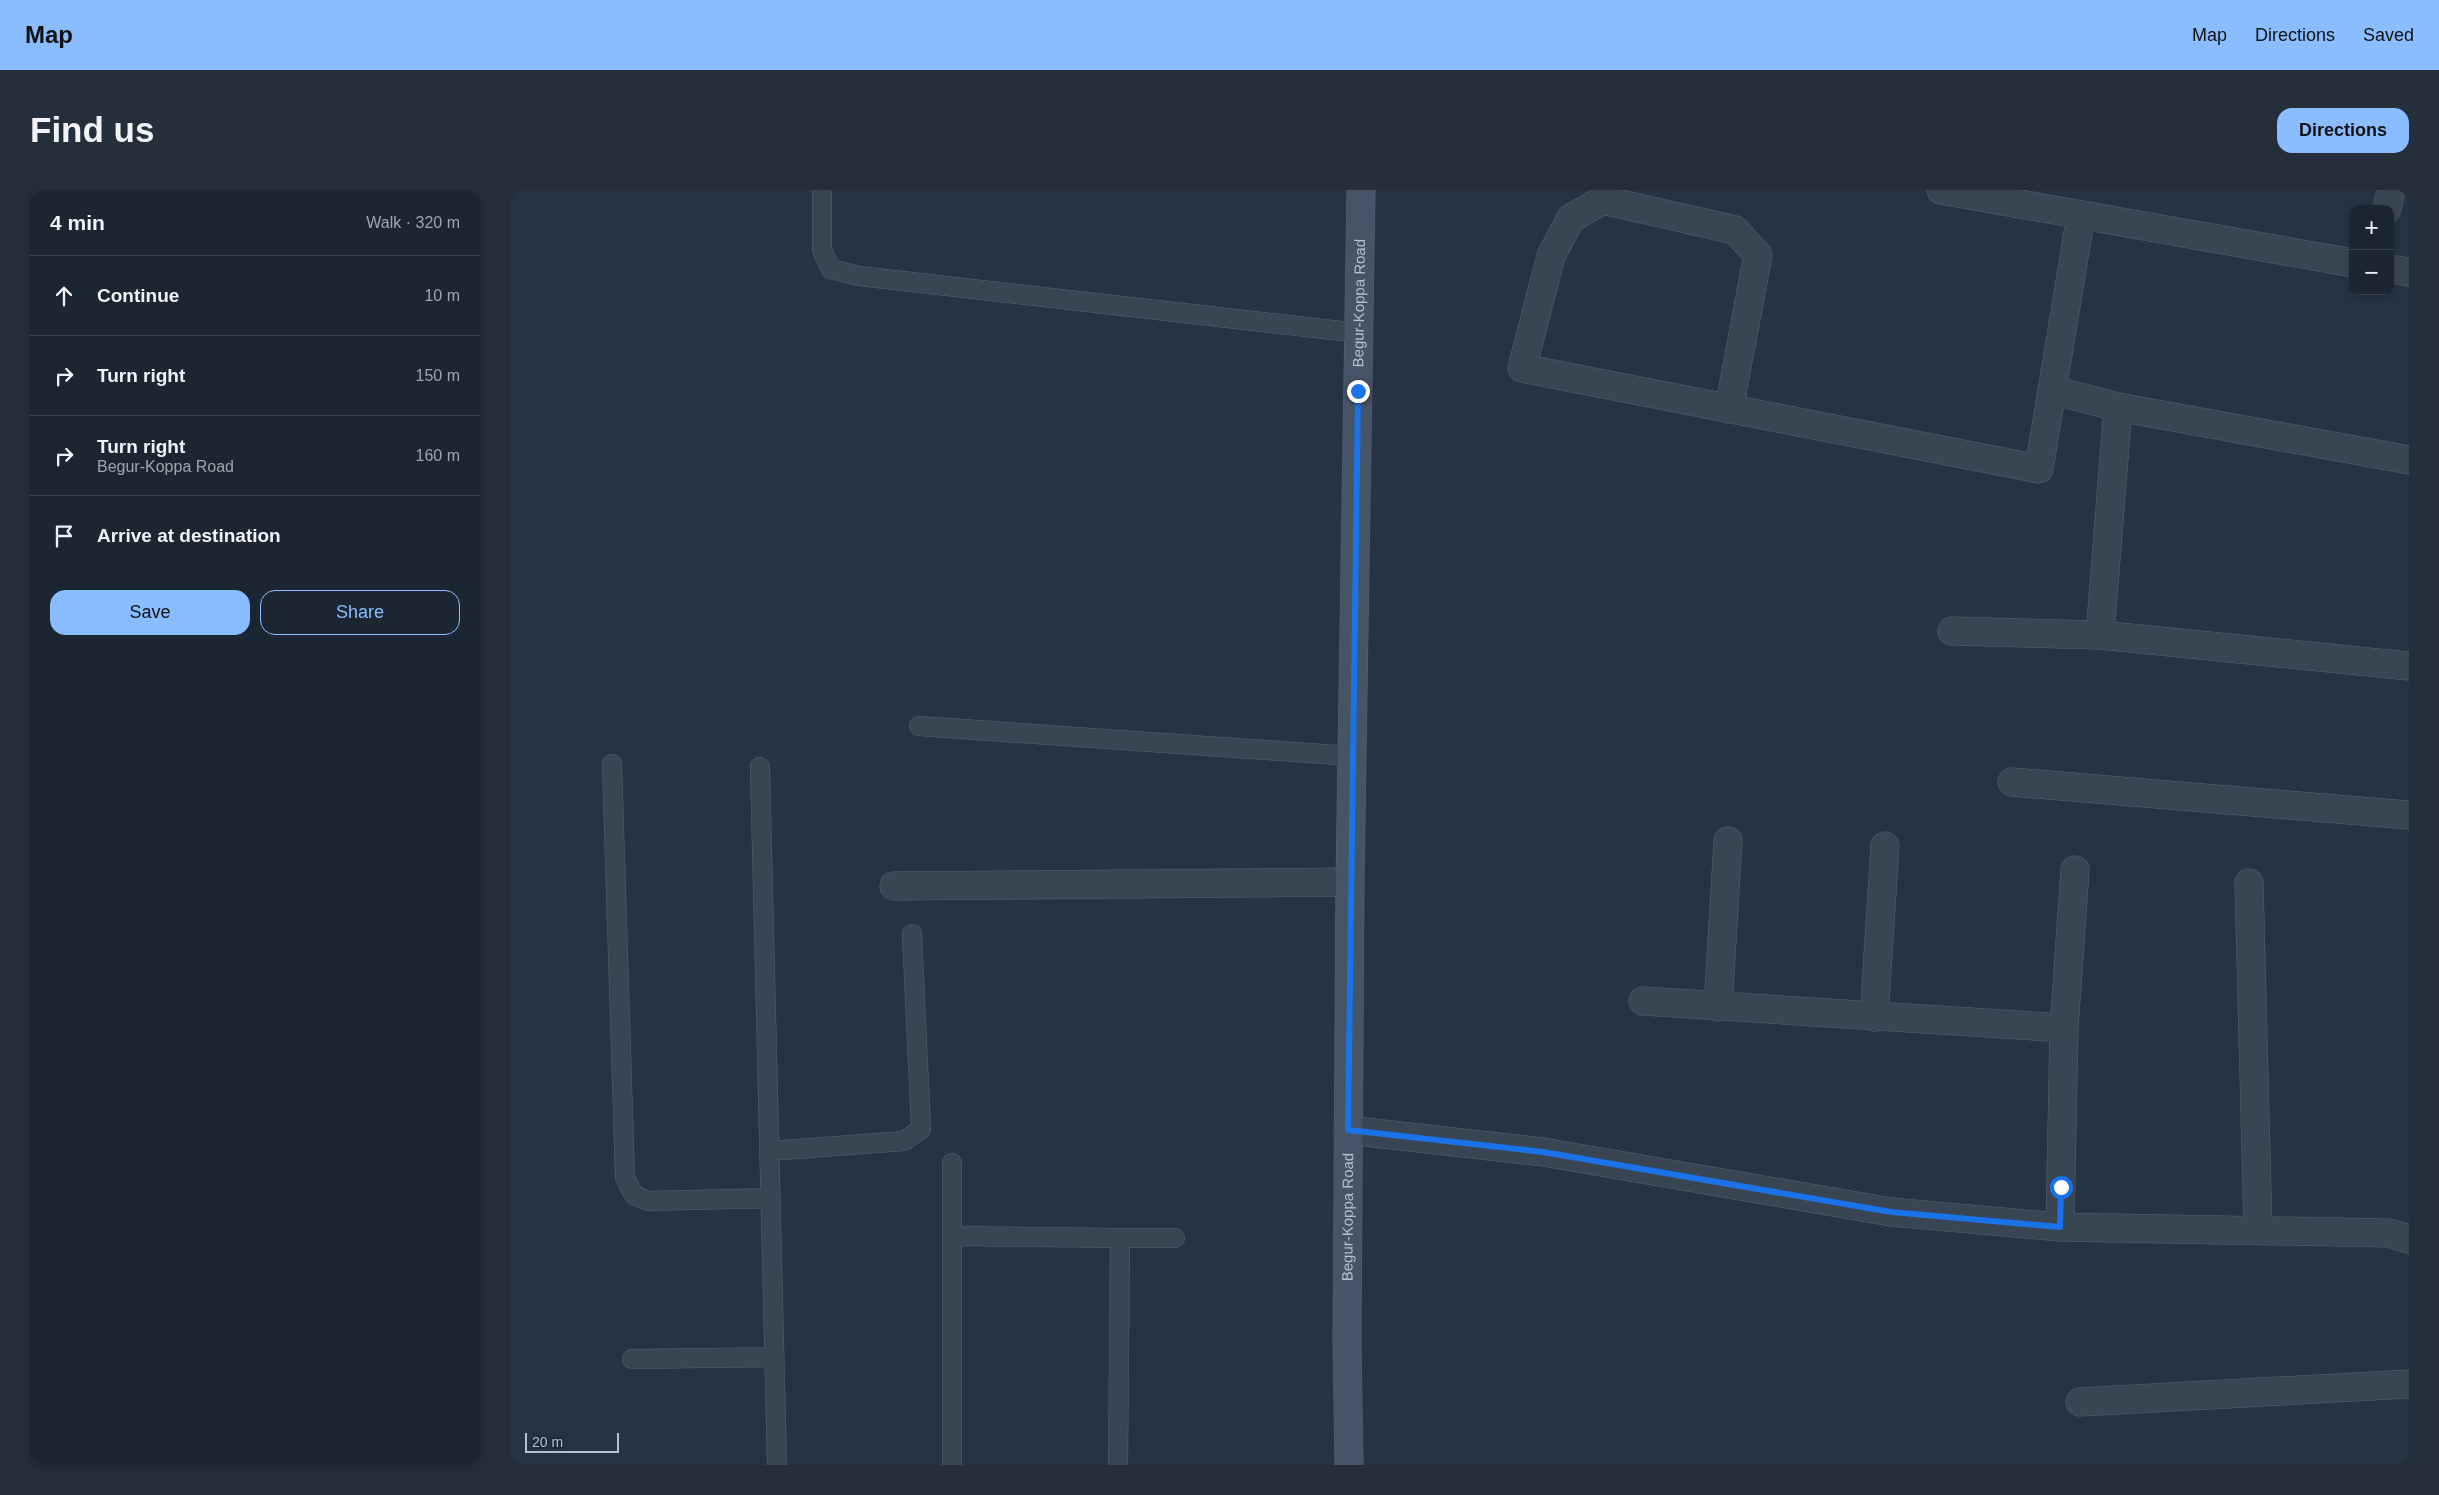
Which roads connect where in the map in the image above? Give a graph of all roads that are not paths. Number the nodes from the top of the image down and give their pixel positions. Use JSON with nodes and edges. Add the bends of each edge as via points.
{"nodes":[{"id":1,"x":822,"y":190,"type":"edge"},
{"id":2,"x":1361,"y":190,"type":"edge"},
{"id":3,"x":1941,"y":190,"type":"edge"},
{"id":4,"x":2391,"y":190,"type":"edge"},
{"id":5,"x":2389,"y":205,"type":"edge"},
{"id":6,"x":2081,"y":214,"type":"junction"},
{"id":7,"x":2349,"y":261,"type":"edge"},
{"id":8,"x":2394,"y":270,"type":"edge"},
{"id":9,"x":2409,"y":272,"type":"edge"},
{"id":10,"x":1359,"y":333,"type":"junction"},
{"id":11,"x":2052,"y":390,"type":"junction"},
{"id":12,"x":2118,"y":407,"type":"junction"},
{"id":13,"x":1729,"y":409,"type":"junction"},
{"id":14,"x":2409,"y":460,"type":"edge"},
{"id":15,"x":1952,"y":631,"type":"dead end"},
{"id":16,"x":2100,"y":635,"type":"junction"},
{"id":17,"x":2409,"y":666,"type":"edge"},
{"id":18,"x":919,"y":726,"type":"dead end"},
{"id":19,"x":1352,"y":756,"type":"junction"},
{"id":20,"x":612,"y":764,"type":"dead end"},
{"id":21,"x":760,"y":767,"type":"dead end"},
{"id":22,"x":2012,"y":782,"type":"dead end"},
{"id":23,"x":2409,"y":815,"type":"edge"},
{"id":24,"x":1728,"y":841,"type":"dead end"},
{"id":25,"x":1885,"y":846,"type":"dead end"},
{"id":26,"x":2075,"y":870,"type":"dead end"},
{"id":27,"x":1350,"y":882,"type":"junction"},
{"id":28,"x":2249,"y":883,"type":"dead end"},
{"id":29,"x":894,"y":886,"type":"dead end"},
{"id":30,"x":912,"y":934,"type":"dead end"},
{"id":31,"x":1642,"y":1001,"type":"dead end"},
{"id":32,"x":1718,"y":1006,"type":"junction"},
{"id":33,"x":1874,"y":1017,"type":"junction"},
{"id":34,"x":2064,"y":1028,"type":"junction"},
{"id":35,"x":1348,"y":1130,"type":"junction"},
{"id":36,"x":769,"y":1151,"type":"junction"},
{"id":37,"x":952,"y":1163,"type":"dead end"},
{"id":38,"x":770,"y":1198,"type":"junction"},
{"id":39,"x":2060,"y":1227,"type":"junction"},
{"id":40,"x":2258,"y":1230,"type":"junction"},
{"id":41,"x":952,"y":1236,"type":"junction"},
{"id":42,"x":1120,"y":1238,"type":"junction"},
{"id":43,"x":1175,"y":1238,"type":"dead end"},
{"id":44,"x":2409,"y":1239,"type":"edge"},
{"id":45,"x":774,"y":1357,"type":"junction"},
{"id":46,"x":632,"y":1359,"type":"dead end"},
{"id":47,"x":2409,"y":1384,"type":"edge"},
{"id":48,"x":2080,"y":1402,"type":"dead end"},
{"id":49,"x":777,"y":1465,"type":"edge"},
{"id":50,"x":952,"y":1465,"type":"edge"},
{"id":51,"x":1118,"y":1465,"type":"edge"},
{"id":52,"x":1349,"y":1465,"type":"edge"}],
"edges":[{"from":1,"to":10,"type":"lane","via":[[822,250],[831,269],[859,276]]},
{"from":2,"to":10,"type":"main road","name":"Begur-Koppa Road"},
{"from":3,"to":6,"type":"street"},
{"from":4,"to":5,"type":"street"},
{"from":6,"to":7,"type":"street"},
{"from":6,"to":11,"type":"street"},
{"from":8,"to":9,"type":"street"},
{"from":10,"to":19,"type":"main road","name":"Begur-Koppa Road"},
{"from":11,"to":12,"type":"street"},
{"from":11,"to":13,"type":"street","via":[[2039,469]]},
{"from":12,"to":14,"type":"street"},
{"from":12,"to":16,"type":"street"},
{"from":13,"to":13,"type":"street","via":[[1758,254],[1735,230],[1603,200],[1571,218],[1551,256],[1522,368]]},
{"from":15,"to":16,"type":"street"},
{"from":16,"to":17,"type":"street"},
{"from":18,"to":19,"type":"lane"},
{"from":19,"to":27,"type":"main road","name":"Begur-Koppa Road"},
{"from":20,"to":38,"type":"lane","via":[[625,1178],[634,1195],[648,1201]]},
{"from":21,"to":36,"type":"lane"},
{"from":22,"to":23,"type":"street"},
{"from":24,"to":32,"type":"street"},
{"from":25,"to":33,"type":"street"},
{"from":26,"to":34,"type":"street"},
{"from":27,"to":29,"type":"street"},
{"from":27,"to":35,"type":"main road","name":"Begur-Koppa Road"},
{"from":28,"to":40,"type":"street"},
{"from":30,"to":36,"type":"lane","via":[[921,1129],[904,1141]]},
{"from":31,"to":32,"type":"street"},
{"from":32,"to":33,"type":"street"},
{"from":33,"to":34,"type":"street"},
{"from":34,"to":39,"type":"street"},
{"from":35,"to":39,"type":"street","via":[[1543,1152],[1891,1212]]},
{"from":35,"to":52,"type":"main road","name":"Begur-Koppa Road","via":[[1346,1342]]},
{"from":36,"to":38,"type":"lane"},
{"from":37,"to":41,"type":"lane"},
{"from":38,"to":45,"type":"lane"},
{"from":39,"to":40,"type":"street"},
{"from":40,"to":44,"type":"street","via":[[2389,1233]]},
{"from":41,"to":42,"type":"lane"},
{"from":41,"to":50,"type":"lane"},
{"from":42,"to":43,"type":"lane"},
{"from":42,"to":51,"type":"lane"},
{"from":45,"to":46,"type":"lane"},
{"from":45,"to":49,"type":"lane"},
{"from":47,"to":48,"type":"street"}]}
